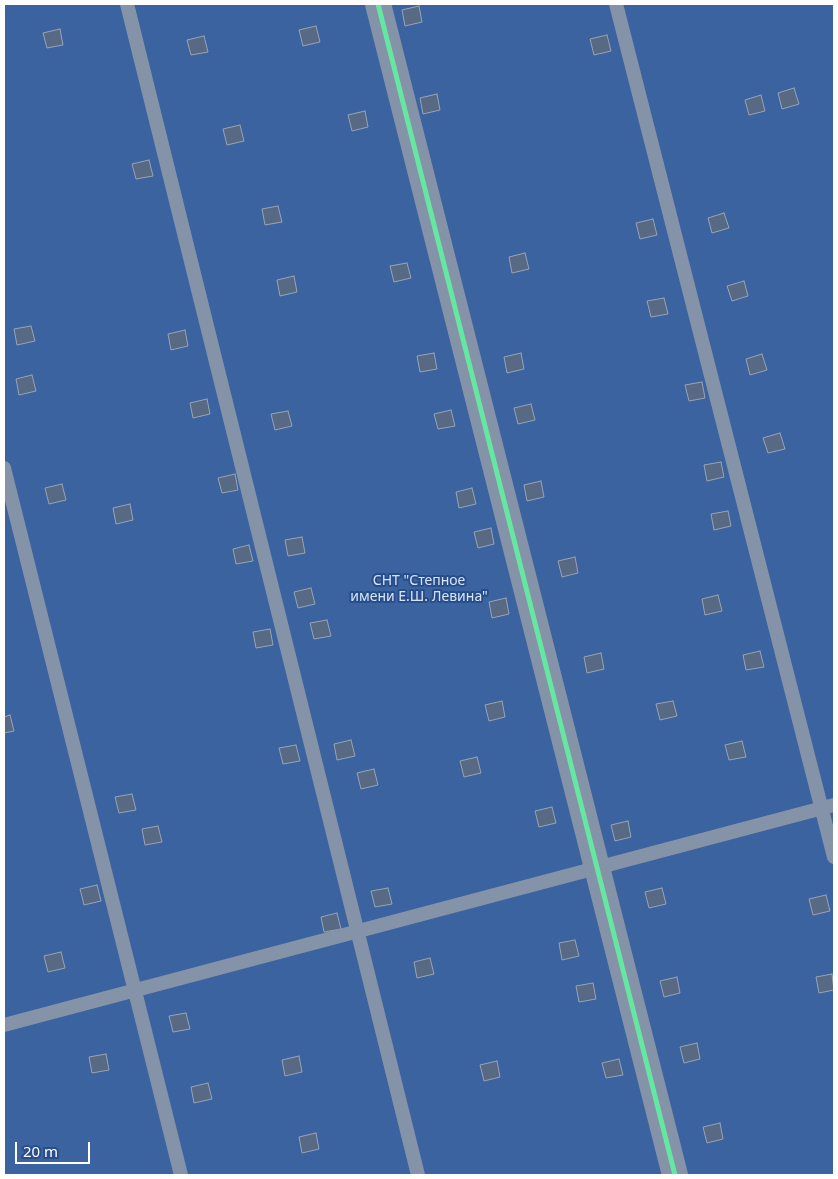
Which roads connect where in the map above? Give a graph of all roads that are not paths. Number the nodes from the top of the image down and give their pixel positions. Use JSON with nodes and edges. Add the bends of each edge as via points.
{"nodes":[{"id":1,"x":126,"y":4,"type":"edge"},
{"id":2,"x":378,"y":4,"type":"edge"},
{"id":3,"x":616,"y":4,"type":"edge"},
{"id":4,"x":4,"y":468,"type":"edge"},
{"id":5,"x":828,"y":806,"type":"edge"},
{"id":6,"x":834,"y":857,"type":"edge"},
{"id":7,"x":597,"y":868,"type":"junction"},
{"id":8,"x":357,"y":932,"type":"junction"},
{"id":9,"x":135,"y":991,"type":"junction"},
{"id":10,"x":4,"y":1025,"type":"edge"},
{"id":11,"x":181,"y":1175,"type":"edge"},
{"id":12,"x":418,"y":1175,"type":"edge"},
{"id":13,"x":675,"y":1175,"type":"edge"}],
"edges":[{"from":1,"to":8,"type":"lane"},
{"from":2,"to":7,"type":"street"},
{"from":3,"to":5,"type":"lane"},
{"from":4,"to":9,"type":"lane"},
{"from":5,"to":6,"type":"lane"},
{"from":5,"to":7,"type":"lane"},
{"from":7,"to":8,"type":"lane"},
{"from":7,"to":13,"type":"street"},
{"from":8,"to":9,"type":"lane"},
{"from":8,"to":12,"type":"lane"},
{"from":9,"to":10,"type":"lane"},
{"from":9,"to":11,"type":"lane"}]}
